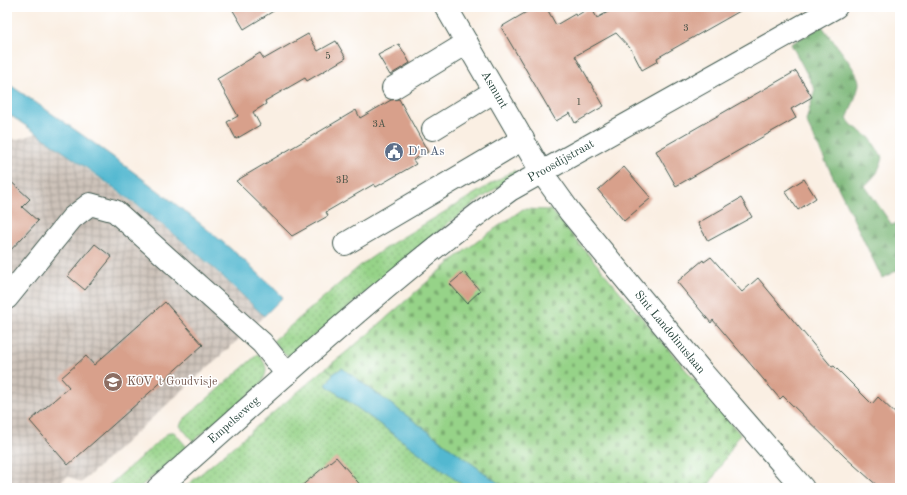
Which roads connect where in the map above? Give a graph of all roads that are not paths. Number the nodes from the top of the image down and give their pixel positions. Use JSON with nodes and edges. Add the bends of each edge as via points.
{"nodes":[{"id":1,"x":446,"y":7,"type":"edge"},
{"id":2,"x":836,"y":7,"type":"edge"},
{"id":3,"x":467,"y":43,"type":"junction"},
{"id":4,"x":393,"y":88,"type":"dead end"},
{"id":5,"x":495,"y":91,"type":"junction"},
{"id":6,"x":433,"y":129,"type":"dead end"},
{"id":7,"x":523,"y":139,"type":"junction"},
{"id":8,"x":542,"y":173,"type":"junction"},
{"id":9,"x":345,"y":244,"type":"dead end"},
{"id":10,"x":7,"y":298,"type":"edge"},
{"id":11,"x":312,"y":352,"type":"joint"},
{"id":12,"x":287,"y":374,"type":"junction"},
{"id":13,"x":158,"y":488,"type":"edge"},
{"id":14,"x":803,"y":488,"type":"edge"}],
"edges":[{"from":1,"to":3,"type":"street","name":"Asmunt"},
{"from":2,"to":8,"type":"street","name":"Proosdijstraat"},
{"from":3,"to":4,"type":"street"},
{"from":3,"to":5,"type":"street","name":"Asmunt"},
{"from":5,"to":6,"type":"street"},
{"from":5,"to":7,"type":"street","name":"Asmunt"},
{"from":7,"to":8,"type":"street","name":"Asmunt"},
{"from":7,"to":9,"type":"street"},
{"from":8,"to":11,"type":"street","name":"Proosdijstraat","via":[[510,190],[461,226]]},
{"from":8,"to":14,"type":"street","name":"Sint Landolinuslaan","via":[[570,212],[698,367]]},
{"from":10,"to":12,"type":"street","via":[[72,218],[90,204],[115,211],[262,343]]},
{"from":11,"to":12,"type":"street","name":"Empelseweg"},
{"from":12,"to":13,"type":"street","name":"Empelseweg"}]}
